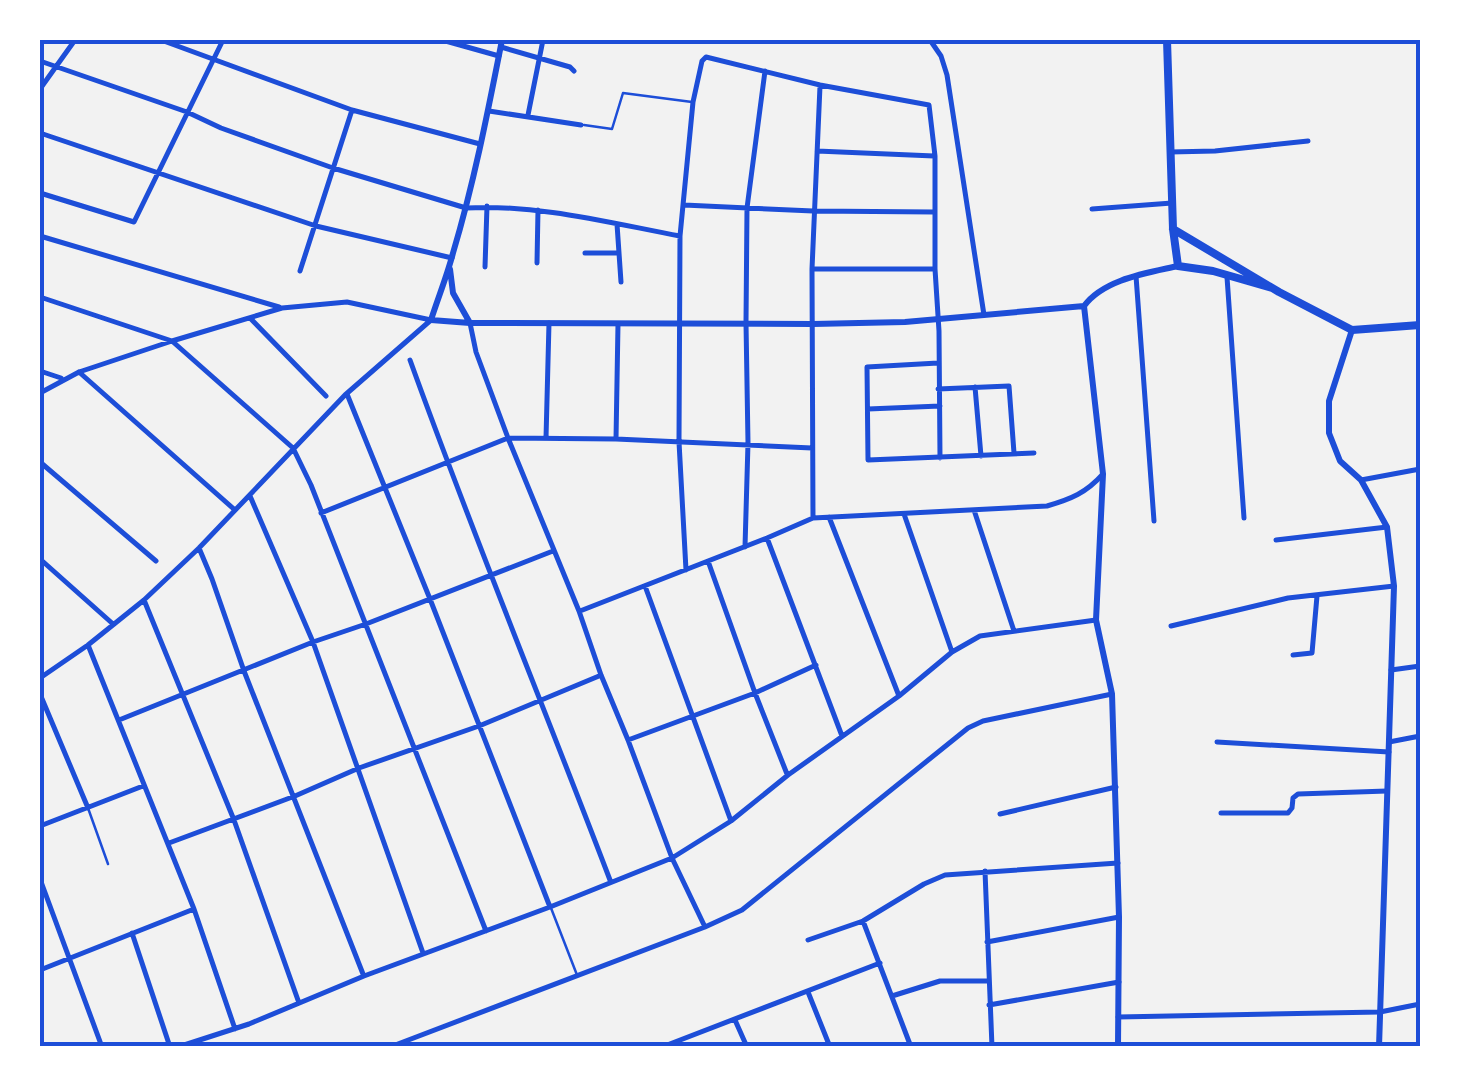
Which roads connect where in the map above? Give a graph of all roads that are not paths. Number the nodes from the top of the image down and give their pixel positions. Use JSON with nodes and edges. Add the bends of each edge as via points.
{"nodes":[{"id":1,"x":75,"y":40,"type":"edge"},
{"id":2,"x":160,"y":40,"type":"edge"},
{"id":3,"x":224,"y":40,"type":"edge"},
{"id":4,"x":442,"y":40,"type":"edge"},
{"id":5,"x":543,"y":40,"type":"edge"},
{"id":6,"x":930,"y":40,"type":"edge"},
{"id":7,"x":1166,"y":40,"type":"edge"},
{"id":8,"x":501,"y":48,"type":"edge"},
{"id":9,"x":215,"y":59,"type":"junction"},
{"id":10,"x":538,"y":59,"type":"junction"},
{"id":11,"x":40,"y":61,"type":"edge"},
{"id":12,"x":55,"y":67,"type":"junction"},
{"id":13,"x":574,"y":71,"type":"dead end"},
{"id":14,"x":765,"y":71,"type":"junction"},
{"id":15,"x":820,"y":85,"type":"junction"},
{"id":16,"x":40,"y":89,"type":"edge"},
{"id":17,"x":693,"y":102,"type":"junction"},
{"id":18,"x":352,"y":110,"type":"junction"},
{"id":19,"x":490,"y":111,"type":"junction"},
{"id":20,"x":187,"y":112,"type":"junction"},
{"id":21,"x":528,"y":115,"type":"junction"},
{"id":22,"x":581,"y":125,"type":"joint"},
{"id":23,"x":40,"y":133,"type":"edge"},
{"id":24,"x":1308,"y":142,"type":"dead end"},
{"id":25,"x":480,"y":144,"type":"junction"},
{"id":26,"x":817,"y":151,"type":"junction"},
{"id":27,"x":1170,"y":152,"type":"junction"},
{"id":28,"x":934,"y":156,"type":"junction"},
{"id":29,"x":333,"y":168,"type":"junction"},
{"id":30,"x":159,"y":172,"type":"junction"},
{"id":31,"x":40,"y":193,"type":"edge"},
{"id":32,"x":1172,"y":202,"type":"junction"},
{"id":33,"x":684,"y":205,"type":"junction"},
{"id":34,"x":487,"y":206,"type":"junction"},
{"id":35,"x":466,"y":208,"type":"junction"},
{"id":36,"x":747,"y":208,"type":"junction"},
{"id":37,"x":1092,"y":209,"type":"dead end"},
{"id":38,"x":538,"y":210,"type":"junction"},
{"id":39,"x":813,"y":210,"type":"junction"},
{"id":40,"x":934,"y":212,"type":"junction"},
{"id":41,"x":618,"y":224,"type":"junction"},
{"id":42,"x":316,"y":226,"type":"junction"},
{"id":43,"x":1172,"y":229,"type":"junction"},
{"id":44,"x":40,"y":236,"type":"edge"},
{"id":45,"x":680,"y":236,"type":"junction"},
{"id":46,"x":585,"y":253,"type":"dead end"},
{"id":47,"x":619,"y":253,"type":"junction"},
{"id":48,"x":1218,"y":255,"type":"junction"},
{"id":49,"x":451,"y":262,"type":"junction"},
{"id":50,"x":537,"y":263,"type":"dead end"},
{"id":51,"x":1178,"y":266,"type":"junction"},
{"id":52,"x":486,"y":267,"type":"dead end"},
{"id":53,"x":812,"y":269,"type":"junction"},
{"id":54,"x":934,"y":269,"type":"junction"},
{"id":55,"x":1213,"y":271,"type":"junction"},
{"id":56,"x":300,"y":272,"type":"dead end"},
{"id":57,"x":1136,"y":276,"type":"junction"},
{"id":58,"x":1227,"y":276,"type":"junction"},
{"id":59,"x":621,"y":282,"type":"dead end"},
{"id":60,"x":1272,"y":288,"type":"junction"},
{"id":61,"x":40,"y":296,"type":"edge"},
{"id":62,"x":1084,"y":306,"type":"junction"},
{"id":63,"x":282,"y":308,"type":"junction"},
{"id":64,"x":984,"y":316,"type":"junction"},
{"id":65,"x":250,"y":318,"type":"junction"},
{"id":66,"x":430,"y":320,"type":"junction"},
{"id":67,"x":937,"y":320,"type":"junction"},
{"id":68,"x":470,"y":323,"type":"junction"},
{"id":69,"x":548,"y":323,"type":"junction"},
{"id":70,"x":746,"y":323,"type":"junction"},
{"id":71,"x":618,"y":324,"type":"junction"},
{"id":72,"x":681,"y":324,"type":"junction"},
{"id":73,"x":813,"y":324,"type":"junction"},
{"id":74,"x":1420,"y":325,"type":"edge"},
{"id":75,"x":1352,"y":330,"type":"junction"},
{"id":76,"x":172,"y":341,"type":"junction"},
{"id":77,"x":410,"y":360,"type":"dead end"},
{"id":78,"x":939,"y":363,"type":"junction"},
{"id":79,"x":40,"y":371,"type":"edge"},
{"id":80,"x":78,"y":372,"type":"junction"},
{"id":81,"x":63,"y":379,"type":"junction"},
{"id":82,"x":974,"y":387,"type":"junction"},
{"id":83,"x":938,"y":389,"type":"junction"},
{"id":84,"x":40,"y":392,"type":"edge"},
{"id":85,"x":346,"y":394,"type":"junction"},
{"id":86,"x":326,"y":396,"type":"dead end"},
{"id":87,"x":940,"y":406,"type":"junction"},
{"id":88,"x":868,"y":408,"type":"junction"},
{"id":89,"x":508,"y":438,"type":"junction"},
{"id":90,"x":546,"y":438,"type":"junction"},
{"id":91,"x":616,"y":439,"type":"junction"},
{"id":92,"x":679,"y":442,"type":"junction"},
{"id":93,"x":748,"y":444,"type":"junction"},
{"id":94,"x":293,"y":448,"type":"junction"},
{"id":95,"x":812,"y":448,"type":"junction"},
{"id":96,"x":1014,"y":454,"type":"junction"},
{"id":97,"x":1034,"y":454,"type":"dead end"},
{"id":98,"x":981,"y":456,"type":"junction"},
{"id":99,"x":940,"y":458,"type":"junction"},
{"id":100,"x":446,"y":461,"type":"junction"},
{"id":101,"x":40,"y":462,"type":"edge"},
{"id":102,"x":1420,"y":469,"type":"edge"},
{"id":103,"x":1103,"y":474,"type":"junction"},
{"id":104,"x":1361,"y":480,"type":"junction"},
{"id":105,"x":384,"y":488,"type":"junction"},
{"id":106,"x":250,"y":496,"type":"junction"},
{"id":107,"x":235,"y":510,"type":"junction"},
{"id":108,"x":974,"y":510,"type":"junction"},
{"id":109,"x":321,"y":513,"type":"junction"},
{"id":110,"x":904,"y":514,"type":"junction"},
{"id":111,"x":812,"y":518,"type":"junction"},
{"id":112,"x":829,"y":518,"type":"junction"},
{"id":113,"x":1244,"y":518,"type":"dead end"},
{"id":114,"x":1154,"y":520,"type":"dead end"},
{"id":115,"x":1387,"y":528,"type":"junction"},
{"id":116,"x":767,"y":538,"type":"junction"},
{"id":117,"x":1276,"y":540,"type":"dead end"},
{"id":118,"x":745,"y":546,"type":"junction"},
{"id":119,"x":199,"y":548,"type":"junction"},
{"id":120,"x":553,"y":551,"type":"junction"},
{"id":121,"x":40,"y":560,"type":"edge"},
{"id":122,"x":156,"y":561,"type":"dead end"},
{"id":123,"x":708,"y":561,"type":"junction"},
{"id":124,"x":686,"y":570,"type":"junction"},
{"id":125,"x":492,"y":575,"type":"junction"},
{"id":126,"x":645,"y":586,"type":"junction"},
{"id":127,"x":1394,"y":586,"type":"junction"},
{"id":128,"x":1318,"y":594,"type":"junction"},
{"id":129,"x":430,"y":598,"type":"junction"},
{"id":130,"x":144,"y":600,"type":"junction"},
{"id":131,"x":578,"y":611,"type":"junction"},
{"id":132,"x":1096,"y":620,"type":"junction"},
{"id":133,"x":113,"y":624,"type":"junction"},
{"id":134,"x":366,"y":624,"type":"junction"},
{"id":135,"x":1171,"y":626,"type":"dead end"},
{"id":136,"x":1014,"y":630,"type":"junction"},
{"id":137,"x":313,"y":642,"type":"junction"},
{"id":138,"x":88,"y":645,"type":"junction"},
{"id":139,"x":952,"y":652,"type":"junction"},
{"id":140,"x":1293,"y":655,"type":"dead end"},
{"id":141,"x":816,"y":665,"type":"junction"},
{"id":142,"x":1420,"y":666,"type":"edge"},
{"id":143,"x":1391,"y":670,"type":"junction"},
{"id":144,"x":244,"y":671,"type":"junction"},
{"id":145,"x":601,"y":675,"type":"junction"},
{"id":146,"x":40,"y":678,"type":"edge"},
{"id":147,"x":755,"y":692,"type":"junction"},
{"id":148,"x":40,"y":694,"type":"edge"},
{"id":149,"x":1112,"y":694,"type":"junction"},
{"id":150,"x":182,"y":696,"type":"junction"},
{"id":151,"x":899,"y":696,"type":"junction"},
{"id":152,"x":541,"y":698,"type":"junction"},
{"id":153,"x":693,"y":716,"type":"junction"},
{"id":154,"x":119,"y":720,"type":"junction"},
{"id":155,"x":479,"y":726,"type":"junction"},
{"id":156,"x":842,"y":736,"type":"junction"},
{"id":157,"x":1420,"y":736,"type":"edge"},
{"id":158,"x":628,"y":740,"type":"junction"},
{"id":159,"x":1218,"y":742,"type":"dead end"},
{"id":160,"x":1389,"y":742,"type":"junction"},
{"id":161,"x":414,"y":750,"type":"junction"},
{"id":162,"x":1388,"y":752,"type":"junction"},
{"id":163,"x":359,"y":768,"type":"junction"},
{"id":164,"x":788,"y":775,"type":"junction"},
{"id":165,"x":143,"y":786,"type":"junction"},
{"id":166,"x":1116,"y":786,"type":"junction"},
{"id":167,"x":1387,"y":791,"type":"junction"},
{"id":168,"x":295,"y":796,"type":"junction"},
{"id":169,"x":88,"y":808,"type":"junction"},
{"id":170,"x":1221,"y":813,"type":"dead end"},
{"id":171,"x":1000,"y":814,"type":"dead end"},
{"id":172,"x":234,"y":820,"type":"junction"},
{"id":173,"x":731,"y":821,"type":"junction"},
{"id":174,"x":40,"y":826,"type":"edge"},
{"id":175,"x":169,"y":844,"type":"junction"},
{"id":176,"x":672,"y":858,"type":"junction"},
{"id":177,"x":1118,"y":863,"type":"junction"},
{"id":178,"x":108,"y":864,"type":"dead end"},
{"id":179,"x":984,"y":871,"type":"junction"},
{"id":180,"x":40,"y":879,"type":"edge"},
{"id":181,"x":611,"y":882,"type":"junction"},
{"id":182,"x":550,"y":906,"type":"junction"},
{"id":183,"x":194,"y":909,"type":"junction"},
{"id":184,"x":1119,"y":917,"type":"junction"},
{"id":185,"x":863,"y":921,"type":"junction"},
{"id":186,"x":705,"y":927,"type":"junction"},
{"id":187,"x":486,"y":931,"type":"junction"},
{"id":188,"x":132,"y":933,"type":"junction"},
{"id":189,"x":808,"y":940,"type":"dead end"},
{"id":190,"x":988,"y":942,"type":"junction"},
{"id":191,"x":423,"y":953,"type":"junction"},
{"id":192,"x":70,"y":959,"type":"junction"},
{"id":193,"x":880,"y":963,"type":"junction"},
{"id":194,"x":40,"y":970,"type":"edge"},
{"id":195,"x":364,"y":976,"type":"junction"},
{"id":196,"x":577,"y":976,"type":"junction"},
{"id":197,"x":988,"y":980,"type":"junction"},
{"id":198,"x":1119,"y":982,"type":"junction"},
{"id":199,"x":808,"y":992,"type":"junction"},
{"id":200,"x":892,"y":996,"type":"junction"},
{"id":201,"x":300,"y":1004,"type":"junction"},
{"id":202,"x":1420,"y":1004,"type":"edge"},
{"id":203,"x":990,"y":1005,"type":"junction"},
{"id":204,"x":1380,"y":1012,"type":"junction"},
{"id":205,"x":1118,"y":1017,"type":"junction"},
{"id":206,"x":735,"y":1020,"type":"junction"},
{"id":207,"x":235,"y":1029,"type":"junction"},
{"id":208,"x":102,"y":1047,"type":"edge"},
{"id":209,"x":170,"y":1047,"type":"edge"},
{"id":210,"x":178,"y":1047,"type":"edge"},
{"id":211,"x":390,"y":1047,"type":"edge"},
{"id":212,"x":664,"y":1047,"type":"edge"},
{"id":213,"x":747,"y":1047,"type":"edge"},
{"id":214,"x":830,"y":1047,"type":"edge"},
{"id":215,"x":912,"y":1047,"type":"edge"},
{"id":216,"x":992,"y":1047,"type":"edge"},
{"id":217,"x":1118,"y":1047,"type":"edge"},
{"id":218,"x":1379,"y":1047,"type":"edge"}],
"edges":[{"from":1,"to":12,"type":"street"},
{"from":2,"to":9,"type":"street"},
{"from":3,"to":9,"type":"street"},
{"from":4,"to":8,"type":"street"},
{"from":5,"to":10,"type":"street"},
{"from":6,"to":64,"type":"street","via":[[947,74]]},
{"from":7,"to":27,"type":"main road"},
{"from":8,"to":10,"type":"street"},
{"from":8,"to":19,"type":"street"},
{"from":9,"to":18,"type":"street"},
{"from":9,"to":20,"type":"street"},
{"from":10,"to":13,"type":"street"},
{"from":10,"to":21,"type":"street"},
{"from":11,"to":12,"type":"street"},
{"from":12,"to":16,"type":"street"},
{"from":12,"to":20,"type":"street"},
{"from":14,"to":15,"type":"street"},
{"from":14,"to":17,"type":"street","via":[[706,58]]},
{"from":14,"to":36,"type":"street"},
{"from":15,"to":26,"type":"street"},
{"from":15,"to":28,"type":"street","via":[[929,104]]},
{"from":17,"to":22,"type":"lane","via":[[623,92],[612,130]]},
{"from":17,"to":33,"type":"street"},
{"from":18,"to":25,"type":"street"},
{"from":18,"to":29,"type":"street"},
{"from":19,"to":21,"type":"street"},
{"from":19,"to":25,"type":"street"},
{"from":20,"to":29,"type":"street"},
{"from":20,"to":30,"type":"street"},
{"from":21,"to":22,"type":"street"},
{"from":23,"to":30,"type":"street"},
{"from":24,"to":27,"type":"street"},
{"from":25,"to":35,"type":"street"},
{"from":26,"to":28,"type":"street"},
{"from":26,"to":39,"type":"street"},
{"from":27,"to":32,"type":"main road"},
{"from":28,"to":40,"type":"street"},
{"from":29,"to":35,"type":"street"},
{"from":29,"to":42,"type":"street"},
{"from":30,"to":31,"type":"street","via":[[134,222]]},
{"from":30,"to":42,"type":"street"},
{"from":32,"to":37,"type":"street"},
{"from":32,"to":43,"type":"main road"},
{"from":33,"to":36,"type":"street"},
{"from":33,"to":45,"type":"street"},
{"from":34,"to":35,"type":"street"},
{"from":34,"to":38,"type":"street"},
{"from":34,"to":52,"type":"street"},
{"from":35,"to":49,"type":"street"},
{"from":36,"to":39,"type":"street"},
{"from":36,"to":70,"type":"street"},
{"from":38,"to":41,"type":"street"},
{"from":38,"to":50,"type":"street"},
{"from":39,"to":40,"type":"street"},
{"from":39,"to":53,"type":"street"},
{"from":40,"to":54,"type":"street"},
{"from":41,"to":45,"type":"street"},
{"from":41,"to":47,"type":"street"},
{"from":42,"to":49,"type":"street"},
{"from":42,"to":56,"type":"street"},
{"from":43,"to":48,"type":"main road"},
{"from":43,"to":51,"type":"main road"},
{"from":44,"to":63,"type":"street"},
{"from":45,"to":72,"type":"street"},
{"from":46,"to":47,"type":"street"},
{"from":47,"to":59,"type":"street"},
{"from":48,"to":55,"type":"main road"},
{"from":48,"to":60,"type":"main road"},
{"from":49,"to":66,"type":"street"},
{"from":49,"to":68,"type":"street","via":[[454,294]]},
{"from":51,"to":55,"type":"main road"},
{"from":51,"to":57,"type":"street"},
{"from":53,"to":54,"type":"street"},
{"from":53,"to":73,"type":"street"},
{"from":54,"to":67,"type":"street"},
{"from":55,"to":58,"type":"main road"},
{"from":57,"to":62,"type":"street","via":[[1096,293]]},
{"from":57,"to":114,"type":"street"},
{"from":58,"to":60,"type":"main road"},
{"from":58,"to":113,"type":"street"},
{"from":60,"to":75,"type":"main road"},
{"from":61,"to":76,"type":"street"},
{"from":62,"to":64,"type":"street"},
{"from":62,"to":103,"type":"street"},
{"from":63,"to":65,"type":"street"},
{"from":63,"to":66,"type":"street","via":[[347,302]]},
{"from":64,"to":67,"type":"street"},
{"from":65,"to":76,"type":"street"},
{"from":65,"to":86,"type":"street"},
{"from":66,"to":68,"type":"street"},
{"from":66,"to":85,"type":"street"},
{"from":67,"to":73,"type":"street"},
{"from":67,"to":78,"type":"street"},
{"from":68,"to":69,"type":"street"},
{"from":68,"to":89,"type":"street"},
{"from":69,"to":71,"type":"street"},
{"from":69,"to":90,"type":"street"},
{"from":70,"to":72,"type":"street"},
{"from":70,"to":73,"type":"street"},
{"from":70,"to":93,"type":"street"},
{"from":71,"to":72,"type":"street"},
{"from":71,"to":91,"type":"street"},
{"from":72,"to":92,"type":"street"},
{"from":73,"to":95,"type":"street"},
{"from":74,"to":75,"type":"main road"},
{"from":75,"to":104,"type":"street","via":[[1329,401],[1328,427],[1340,461]]},
{"from":76,"to":80,"type":"street"},
{"from":76,"to":94,"type":"street"},
{"from":77,"to":100,"type":"street"},
{"from":78,"to":83,"type":"street"},
{"from":78,"to":88,"type":"street","via":[[868,366]]},
{"from":79,"to":81,"type":"street"},
{"from":80,"to":81,"type":"street"},
{"from":80,"to":107,"type":"street"},
{"from":81,"to":84,"type":"street"},
{"from":82,"to":83,"type":"street"},
{"from":82,"to":96,"type":"street","via":[[1009,386]]},
{"from":82,"to":98,"type":"street"},
{"from":83,"to":87,"type":"street"},
{"from":85,"to":94,"type":"street"},
{"from":85,"to":105,"type":"street"},
{"from":87,"to":88,"type":"street"},
{"from":87,"to":99,"type":"street"},
{"from":88,"to":99,"type":"street","via":[[868,460]]},
{"from":89,"to":90,"type":"street"},
{"from":89,"to":100,"type":"street"},
{"from":89,"to":120,"type":"street"},
{"from":90,"to":91,"type":"street"},
{"from":91,"to":92,"type":"street"},
{"from":92,"to":93,"type":"street"},
{"from":92,"to":124,"type":"street"},
{"from":93,"to":95,"type":"street"},
{"from":93,"to":118,"type":"street"},
{"from":94,"to":106,"type":"street"},
{"from":94,"to":109,"type":"street"},
{"from":95,"to":111,"type":"street"},
{"from":96,"to":97,"type":"street"},
{"from":96,"to":98,"type":"street"},
{"from":98,"to":99,"type":"street"},
{"from":100,"to":105,"type":"street"},
{"from":100,"to":125,"type":"street"},
{"from":101,"to":122,"type":"street"},
{"from":102,"to":104,"type":"street"},
{"from":103,"to":108,"type":"street","via":[[1088,491],[1058,503]]},
{"from":103,"to":132,"type":"street"},
{"from":104,"to":115,"type":"street"},
{"from":105,"to":109,"type":"street"},
{"from":105,"to":129,"type":"street"},
{"from":106,"to":107,"type":"street"},
{"from":106,"to":137,"type":"street"},
{"from":107,"to":119,"type":"street"},
{"from":108,"to":110,"type":"street"},
{"from":108,"to":136,"type":"street"},
{"from":109,"to":134,"type":"street"},
{"from":110,"to":112,"type":"street"},
{"from":110,"to":139,"type":"street"},
{"from":111,"to":112,"type":"street"},
{"from":111,"to":116,"type":"street"},
{"from":112,"to":151,"type":"street"},
{"from":115,"to":117,"type":"street"},
{"from":115,"to":127,"type":"street"},
{"from":116,"to":118,"type":"street"},
{"from":116,"to":141,"type":"street"},
{"from":118,"to":123,"type":"street"},
{"from":119,"to":130,"type":"street"},
{"from":119,"to":144,"type":"street"},
{"from":120,"to":125,"type":"street"},
{"from":120,"to":131,"type":"street"},
{"from":121,"to":133,"type":"street"},
{"from":123,"to":124,"type":"street"},
{"from":123,"to":147,"type":"street"},
{"from":124,"to":126,"type":"street"},
{"from":125,"to":129,"type":"street"},
{"from":125,"to":152,"type":"street"},
{"from":126,"to":131,"type":"street"},
{"from":126,"to":153,"type":"street"},
{"from":127,"to":128,"type":"street"},
{"from":127,"to":143,"type":"street"},
{"from":128,"to":135,"type":"street"},
{"from":128,"to":140,"type":"street","via":[[1312,653]]},
{"from":129,"to":134,"type":"street"},
{"from":129,"to":155,"type":"street"},
{"from":130,"to":133,"type":"street"},
{"from":130,"to":150,"type":"street"},
{"from":131,"to":145,"type":"street"},
{"from":132,"to":136,"type":"street"},
{"from":132,"to":149,"type":"street"},
{"from":133,"to":138,"type":"street"},
{"from":134,"to":137,"type":"street"},
{"from":134,"to":161,"type":"street"},
{"from":136,"to":139,"type":"street","via":[[980,636]]},
{"from":137,"to":144,"type":"street"},
{"from":137,"to":163,"type":"street"},
{"from":138,"to":146,"type":"street"},
{"from":138,"to":154,"type":"street"},
{"from":139,"to":151,"type":"street"},
{"from":141,"to":147,"type":"street"},
{"from":141,"to":156,"type":"street"},
{"from":142,"to":143,"type":"street"},
{"from":143,"to":160,"type":"street"},
{"from":144,"to":150,"type":"street"},
{"from":144,"to":168,"type":"street"},
{"from":145,"to":152,"type":"street"},
{"from":145,"to":158,"type":"street"},
{"from":147,"to":153,"type":"street"},
{"from":147,"to":164,"type":"street"},
{"from":148,"to":169,"type":"street"},
{"from":149,"to":166,"type":"street"},
{"from":149,"to":186,"type":"street","via":[[968,728],[742,910]]},
{"from":150,"to":154,"type":"street"},
{"from":150,"to":172,"type":"street"},
{"from":151,"to":156,"type":"street"},
{"from":152,"to":155,"type":"street"},
{"from":152,"to":181,"type":"street"},
{"from":153,"to":158,"type":"street"},
{"from":153,"to":173,"type":"street"},
{"from":154,"to":165,"type":"street"},
{"from":155,"to":161,"type":"street"},
{"from":155,"to":182,"type":"street"},
{"from":156,"to":164,"type":"street"},
{"from":157,"to":160,"type":"street"},
{"from":158,"to":176,"type":"street"},
{"from":159,"to":162,"type":"street"},
{"from":160,"to":162,"type":"street"},
{"from":161,"to":163,"type":"street"},
{"from":161,"to":187,"type":"street"},
{"from":162,"to":167,"type":"street"},
{"from":163,"to":168,"type":"street"},
{"from":163,"to":191,"type":"street"},
{"from":164,"to":173,"type":"street"},
{"from":165,"to":169,"type":"street"},
{"from":165,"to":175,"type":"street"},
{"from":166,"to":171,"type":"street"},
{"from":166,"to":177,"type":"street"},
{"from":167,"to":170,"type":"street","via":[[1298,794],[1288,813]]},
{"from":167,"to":204,"type":"street"},
{"from":168,"to":172,"type":"street"},
{"from":168,"to":195,"type":"street"},
{"from":169,"to":174,"type":"street"},
{"from":169,"to":178,"type":"lane"},
{"from":172,"to":175,"type":"street"},
{"from":172,"to":201,"type":"street"},
{"from":173,"to":176,"type":"street"},
{"from":175,"to":183,"type":"street"},
{"from":176,"to":181,"type":"street"},
{"from":176,"to":186,"type":"street"},
{"from":177,"to":179,"type":"street"},
{"from":177,"to":184,"type":"street"},
{"from":179,"to":185,"type":"street","via":[[944,875]]},
{"from":179,"to":190,"type":"street"},
{"from":180,"to":192,"type":"street"},
{"from":181,"to":182,"type":"street"},
{"from":182,"to":187,"type":"street"},
{"from":182,"to":196,"type":"lane"},
{"from":183,"to":188,"type":"street"},
{"from":183,"to":207,"type":"street"},
{"from":184,"to":190,"type":"street"},
{"from":184,"to":198,"type":"street"},
{"from":185,"to":189,"type":"street"},
{"from":185,"to":193,"type":"street"},
{"from":186,"to":196,"type":"street"},
{"from":187,"to":191,"type":"street"},
{"from":188,"to":192,"type":"street"},
{"from":188,"to":209,"type":"street"},
{"from":190,"to":197,"type":"street"},
{"from":191,"to":195,"type":"street"},
{"from":192,"to":194,"type":"street"},
{"from":192,"to":208,"type":"street"},
{"from":193,"to":199,"type":"street"},
{"from":193,"to":200,"type":"street"},
{"from":195,"to":201,"type":"street"},
{"from":196,"to":211,"type":"street"},
{"from":197,"to":200,"type":"street","via":[[940,980]]},
{"from":197,"to":203,"type":"street"},
{"from":198,"to":203,"type":"street"},
{"from":198,"to":205,"type":"street"},
{"from":199,"to":206,"type":"street"},
{"from":199,"to":214,"type":"street"},
{"from":200,"to":215,"type":"street"},
{"from":201,"to":207,"type":"street"},
{"from":202,"to":204,"type":"street"},
{"from":203,"to":216,"type":"street"},
{"from":204,"to":205,"type":"street"},
{"from":204,"to":218,"type":"street"},
{"from":205,"to":217,"type":"street"},
{"from":206,"to":212,"type":"street"},
{"from":206,"to":213,"type":"street"},
{"from":207,"to":210,"type":"street"}]}
